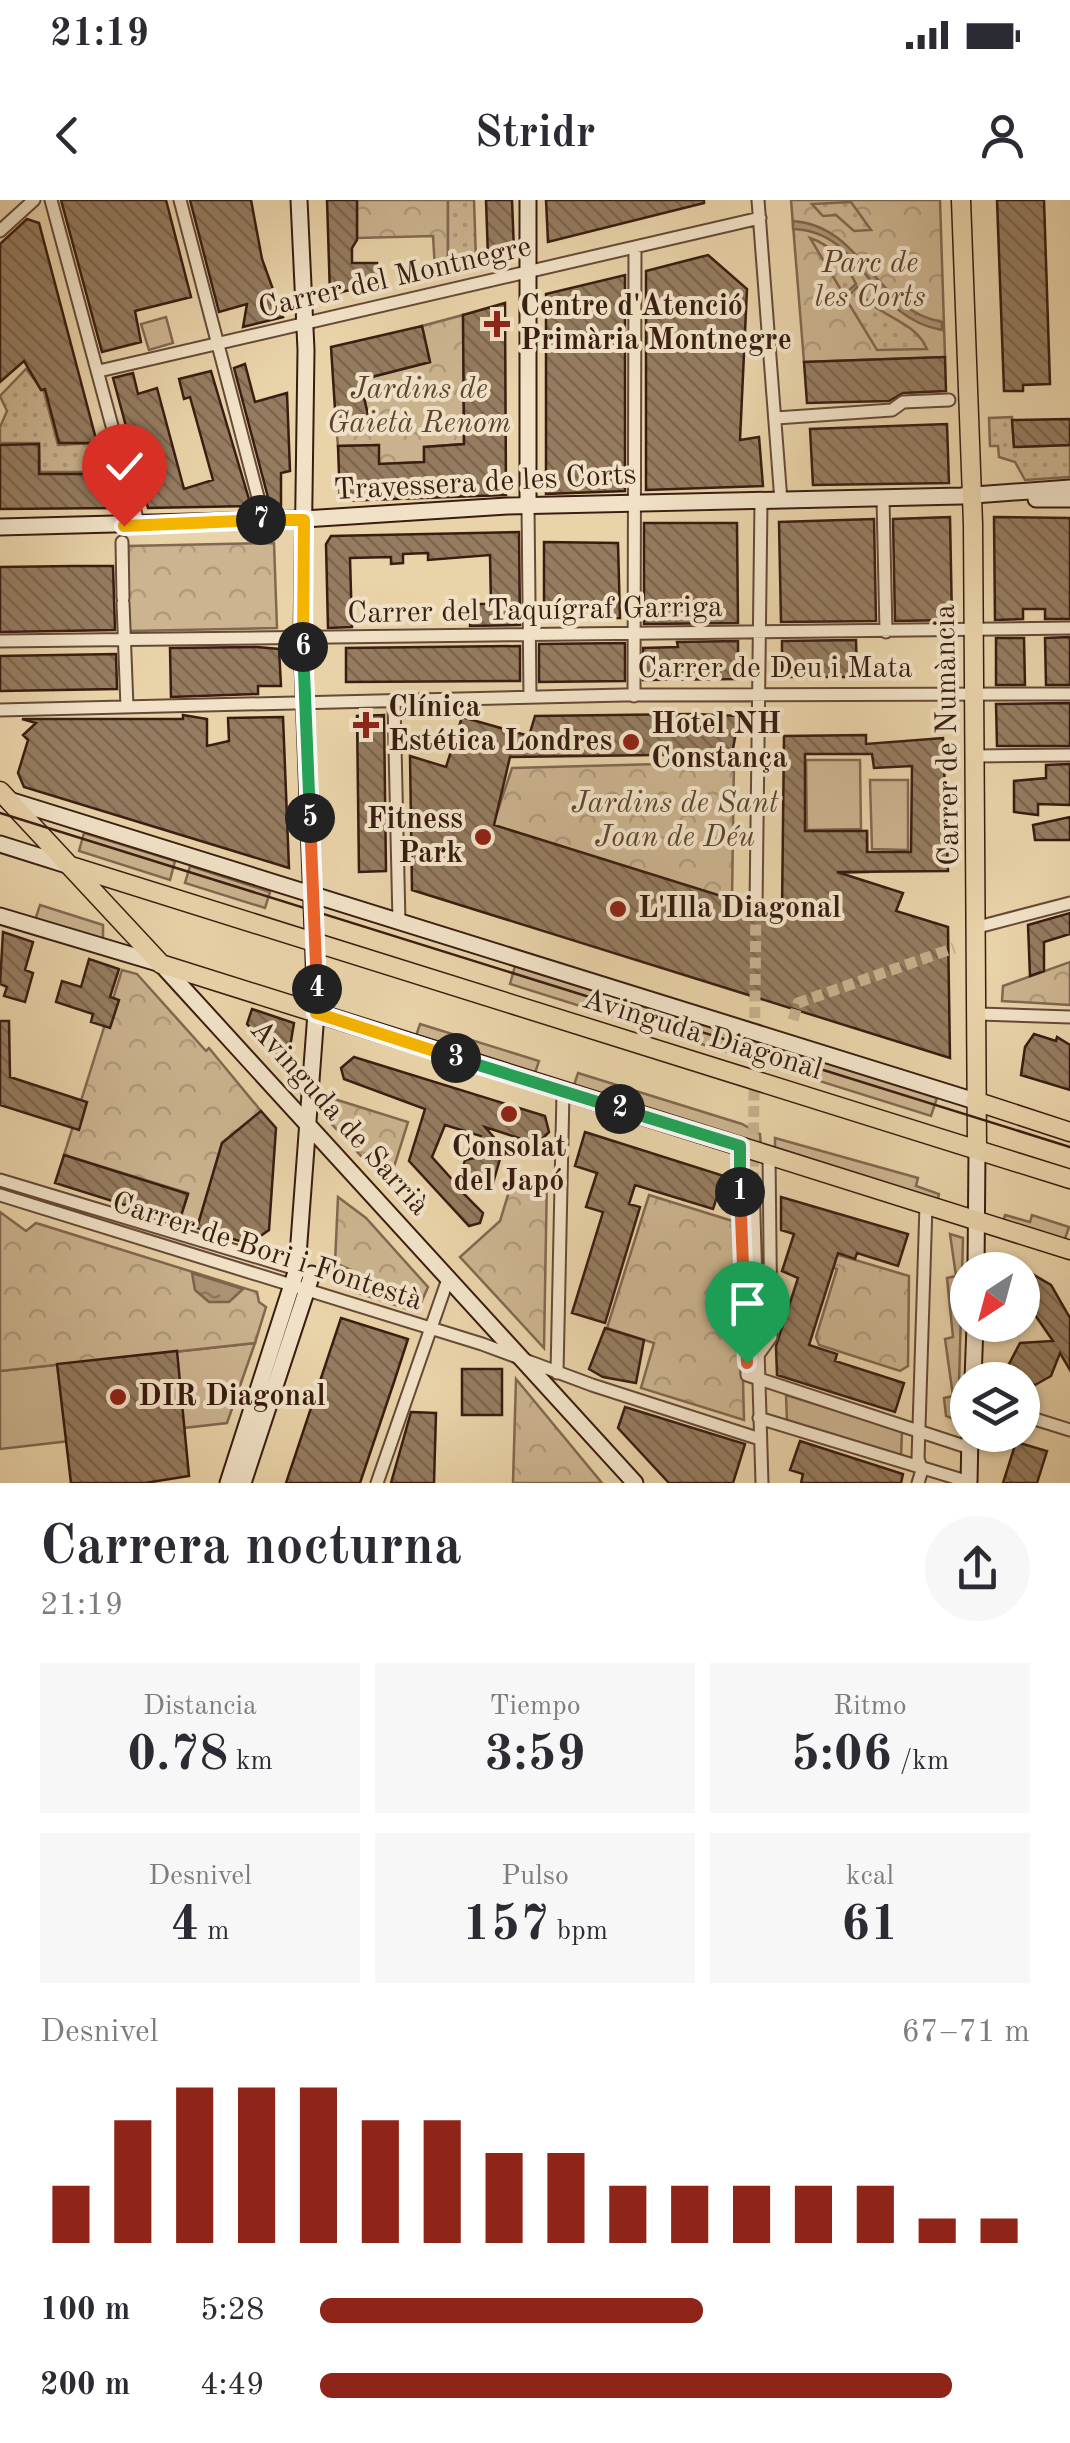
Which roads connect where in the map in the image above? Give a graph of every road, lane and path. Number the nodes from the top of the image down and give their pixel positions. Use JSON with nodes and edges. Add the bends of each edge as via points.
{"nodes":[{"id":1,"x":34,"y":200,"type":"edge"},
{"id":2,"x":51,"y":200,"type":"edge"},
{"id":3,"x":180,"y":200,"type":"edge"},
{"id":4,"x":299,"y":200,"type":"edge"},
{"id":5,"x":528,"y":200,"type":"edge"},
{"id":6,"x":758,"y":200,"type":"edge"},
{"id":7,"x":962,"y":200,"type":"edge"},
{"id":8,"x":760,"y":218,"type":"junction"},
{"id":9,"x":0,"y":231,"type":"edge"},
{"id":10,"x":634,"y":247,"type":"junction"},
{"id":11,"x":529,"y":272,"type":"junction"},
{"id":12,"x":306,"y":326,"type":"junction"},
{"id":13,"x":218,"y":342,"type":"junction"},
{"id":14,"x":100,"y":371,"type":"junction"},
{"id":15,"x":949,"y":400,"type":"dead end"},
{"id":16,"x":776,"y":418,"type":"junction"},
{"id":17,"x":1070,"y":488,"type":"edge"},
{"id":18,"x":973,"y":495,"type":"junction"},
{"id":19,"x":883,"y":498,"type":"junction"},
{"id":20,"x":1070,"y":498,"type":"edge"},
{"id":21,"x":761,"y":501,"type":"junction"},
{"id":22,"x":781,"y":501,"type":"junction"},
{"id":23,"x":635,"y":504,"type":"junction"},
{"id":24,"x":528,"y":506,"type":"junction"},
{"id":25,"x":264,"y":520,"type":"junction"},
{"id":26,"x":304,"y":520,"type":"junction"},
{"id":27,"x":139,"y":526,"type":"junction"},
{"id":28,"x":0,"y":528,"type":"edge"},
{"id":29,"x":122,"y":542,"type":"dead end"},
{"id":30,"x":1070,"y":628,"type":"edge"},
{"id":31,"x":974,"y":631,"type":"junction"},
{"id":32,"x":886,"y":632,"type":"junction"},
{"id":33,"x":760,"y":634,"type":"junction"},
{"id":34,"x":529,"y":635,"type":"junction"},
{"id":35,"x":633,"y":635,"type":"junction"},
{"id":36,"x":302,"y":638,"type":"junction"},
{"id":37,"x":125,"y":639,"type":"junction"},
{"id":38,"x":0,"y":641,"type":"edge"},
{"id":39,"x":1070,"y":694,"type":"edge"},
{"id":40,"x":634,"y":696,"type":"junction"},
{"id":41,"x":976,"y":696,"type":"junction"},
{"id":42,"x":530,"y":697,"type":"junction"},
{"id":43,"x":760,"y":698,"type":"junction"},
{"id":44,"x":394,"y":702,"type":"junction"},
{"id":45,"x":305,"y":704,"type":"junction"},
{"id":46,"x":128,"y":706,"type":"junction"},
{"id":47,"x":0,"y":710,"type":"edge"},
{"id":48,"x":1070,"y":755,"type":"edge"},
{"id":49,"x":976,"y":756,"type":"junction"},
{"id":50,"x":2,"y":801,"type":"edge"},
{"id":51,"x":0,"y":844,"type":"edge"},
{"id":52,"x":70,"y":866,"type":"junction"},
{"id":53,"x":314,"y":894,"type":"junction"},
{"id":54,"x":1070,"y":904,"type":"edge"},
{"id":55,"x":756,"y":906,"type":"tunnel mouth"},
{"id":56,"x":0,"y":916,"type":"edge"},
{"id":57,"x":398,"y":922,"type":"junction"},
{"id":58,"x":978,"y":927,"type":"junction"},
{"id":59,"x":317,"y":943,"type":"junction"},
{"id":60,"x":162,"y":964,"type":"junction"},
{"id":61,"x":316,"y":1013,"type":"junction"},
{"id":62,"x":979,"y":1014,"type":"junction"},
{"id":63,"x":1070,"y":1017,"type":"edge"},
{"id":64,"x":563,"y":1092,"type":"junction"},
{"id":65,"x":975,"y":1101,"type":"junction"},
{"id":66,"x":307,"y":1124,"type":"junction"},
{"id":67,"x":1070,"y":1132,"type":"edge"},
{"id":68,"x":977,"y":1150,"type":"junction"},
{"id":69,"x":740,"y":1152,"type":"junction"},
{"id":70,"x":769,"y":1156,"type":"junction"},
{"id":71,"x":1070,"y":1179,"type":"edge"},
{"id":72,"x":0,"y":1180,"type":"edge"},
{"id":73,"x":753,"y":1183,"type":"tunnel mouth"},
{"id":74,"x":0,"y":1195,"type":"edge"},
{"id":75,"x":926,"y":1205,"type":"junction"},
{"id":76,"x":978,"y":1220,"type":"junction"},
{"id":77,"x":1070,"y":1250,"type":"edge"},
{"id":78,"x":977,"y":1252,"type":"edge"},
{"id":79,"x":300,"y":1276,"type":"junction"},
{"id":80,"x":448,"y":1278,"type":"junction"},
{"id":81,"x":310,"y":1292,"type":"junction"},
{"id":82,"x":431,"y":1330,"type":"junction"},
{"id":83,"x":758,"y":1355,"type":"junction"},
{"id":84,"x":520,"y":1356,"type":"junction"},
{"id":85,"x":557,"y":1373,"type":"junction"},
{"id":86,"x":753,"y":1378,"type":"junction"},
{"id":87,"x":759,"y":1418,"type":"junction"},
{"id":88,"x":1040,"y":1421,"type":"edge"},
{"id":89,"x":1070,"y":1430,"type":"edge"},
{"id":90,"x":919,"y":1431,"type":"junction"},
{"id":91,"x":950,"y":1438,"type":"edge"},
{"id":92,"x":760,"y":1439,"type":"junction"},
{"id":93,"x":970,"y":1452,"type":"edge"},
{"id":94,"x":920,"y":1476,"type":"edge"},
{"id":95,"x":228,"y":1483,"type":"edge"},
{"id":96,"x":243,"y":1483,"type":"edge"},
{"id":97,"x":377,"y":1483,"type":"edge"},
{"id":98,"x":636,"y":1483,"type":"edge"},
{"id":99,"x":762,"y":1483,"type":"edge"},
{"id":100,"x":969,"y":1483,"type":"edge"}],
"edges":[{"from":1,"to":9,"type":"street"},
{"from":2,"to":14,"type":"street"},
{"from":3,"to":13,"type":"street"},
{"from":4,"to":12,"type":"main road"},
{"from":5,"to":11,"type":"main road"},
{"from":6,"to":8,"type":"street"},
{"from":7,"to":18,"type":"main road","name":"Carrer de Numància"},
{"from":8,"to":10,"type":"street","name":"Carrer del Montnegre"},
{"from":8,"to":16,"type":"street"},
{"from":10,"to":11,"type":"street","name":"Carrer del Montnegre"},
{"from":10,"to":23,"type":"street"},
{"from":11,"to":12,"type":"street","name":"Carrer del Montnegre"},
{"from":11,"to":24,"type":"main road"},
{"from":12,"to":13,"type":"street","name":"Carrer del Montnegre"},
{"from":12,"to":26,"type":"main road"},
{"from":13,"to":14,"type":"street","name":"Carrer del Montnegre"},
{"from":13,"to":25,"type":"street"},
{"from":14,"to":27,"type":"street"},
{"from":15,"to":16,"type":"street"},
{"from":16,"to":22,"type":"street"},
{"from":17,"to":18,"type":"main road","name":"Travessera de les Corts"},
{"from":18,"to":19,"type":"main road","name":"Travessera de les Corts"},
{"from":18,"to":20,"type":"main road","name":"Travessera de les Corts"},
{"from":18,"to":31,"type":"main road","name":"Carrer de Numància"},
{"from":19,"to":22,"type":"main road","name":"Travessera de les Corts"},
{"from":19,"to":32,"type":"street"},
{"from":21,"to":22,"type":"main road","name":"Travessera de les Corts"},
{"from":21,"to":23,"type":"main road","name":"Travessera de les Corts"},
{"from":21,"to":33,"type":"street"},
{"from":23,"to":24,"type":"main road","name":"Travessera de les Corts"},
{"from":23,"to":35,"type":"street"},
{"from":24,"to":26,"type":"main road","name":"Travessera de les Corts"},
{"from":24,"to":34,"type":"street"},
{"from":25,"to":26,"type":"main road","name":"Travessera de les Corts"},
{"from":25,"to":27,"type":"main road","name":"Travessera de les Corts"},
{"from":26,"to":36,"type":"main road"},
{"from":27,"to":28,"type":"main road","name":"Travessera de les Corts"},
{"from":29,"to":37,"type":"street"},
{"from":30,"to":31,"type":"street","name":"Carrer del Taquígraf Garriga"},
{"from":31,"to":32,"type":"street","name":"Carrer del Taquígraf Garriga"},
{"from":31,"to":41,"type":"main road","name":"Carrer de Numància"},
{"from":32,"to":33,"type":"street","name":"Carrer del Taquígraf Garriga"},
{"from":33,"to":35,"type":"street","name":"Carrer del Taquígraf Garriga"},
{"from":33,"to":43,"type":"street"},
{"from":34,"to":35,"type":"street","name":"Carrer del Taquígraf Garriga"},
{"from":34,"to":36,"type":"street","name":"Carrer del Taquígraf Garriga"},
{"from":34,"to":42,"type":"street"},
{"from":35,"to":40,"type":"street"},
{"from":36,"to":37,"type":"street","name":"Carrer del Taquígraf Garriga"},
{"from":36,"to":45,"type":"main road"},
{"from":37,"to":38,"type":"street","name":"Carrer del Taquígraf Garriga"},
{"from":37,"to":46,"type":"street"},
{"from":39,"to":41,"type":"street","name":"Carrer de Deu i Mata"},
{"from":40,"to":42,"type":"street","name":"Carrer de Deu i Mata"},
{"from":40,"to":43,"type":"street","name":"Carrer de Deu i Mata"},
{"from":41,"to":43,"type":"street","name":"Carrer de Deu i Mata"},
{"from":41,"to":49,"type":"main road","name":"Carrer de Numància"},
{"from":42,"to":44,"type":"street","name":"Carrer de Deu i Mata"},
{"from":43,"to":55,"type":"street"},
{"from":44,"to":45,"type":"street","name":"Carrer de Deu i Mata"},
{"from":44,"to":57,"type":"street"},
{"from":45,"to":46,"type":"street","name":"Carrer de Deu i Mata"},
{"from":45,"to":53,"type":"main road"},
{"from":46,"to":47,"type":"street","name":"Carrer de Deu i Mata"},
{"from":48,"to":49,"type":"street"},
{"from":49,"to":58,"type":"main road","name":"Carrer de Numància"},
{"from":50,"to":52,"type":"main road","name":"Avinguda de Sarrià"},
{"from":50,"to":53,"type":"main road"},
{"from":51,"to":52,"type":"main road","name":"Avinguda Diagonal"},
{"from":52,"to":59,"type":"main road","name":"Avinguda Diagonal"},
{"from":52,"to":60,"type":"main road","name":"Avinguda de Sarrià"},
{"from":53,"to":57,"type":"main road"},
{"from":53,"to":59,"type":"main road"},
{"from":54,"to":58,"type":"street"},
{"from":56,"to":60,"type":"main road"},
{"from":57,"to":65,"type":"main road"},
{"from":58,"to":62,"type":"main road","name":"Carrer de Numància"},
{"from":59,"to":61,"type":"main road"},
{"from":59,"to":68,"type":"main road","name":"Avinguda Diagonal"},
{"from":60,"to":61,"type":"main road"},
{"from":60,"to":66,"type":"main road","name":"Avinguda de Sarrià"},
{"from":61,"to":64,"type":"main road"},
{"from":61,"to":66,"type":"main road"},
{"from":62,"to":63,"type":"street"},
{"from":62,"to":65,"type":"main road","name":"Carrer de Numància"},
{"from":64,"to":69,"type":"main road"},
{"from":64,"to":85,"type":"street"},
{"from":65,"to":67,"type":"main road"},
{"from":65,"to":68,"type":"main road","name":"Carrer de Numància"},
{"from":66,"to":79,"type":"main road"},
{"from":66,"to":80,"type":"main road","name":"Avinguda de Sarrià"},
{"from":68,"to":71,"type":"main road","name":"Avinguda Diagonal"},
{"from":68,"to":76,"type":"main road","name":"Carrer de Numància"},
{"from":69,"to":70,"type":"main road"},
{"from":69,"to":86,"type":"street"},
{"from":70,"to":75,"type":"main road"},
{"from":70,"to":83,"type":"street","via":[[771,1337]]},
{"from":72,"to":79,"type":"street","name":"Carrer de Bori i Fontestà"},
{"from":73,"to":83,"type":"street"},
{"from":74,"to":79,"type":"street","name":"Carrer de Bori i Fontestà"},
{"from":75,"to":76,"type":"main road"},
{"from":75,"to":90,"type":"street"},
{"from":76,"to":77,"type":"main road"},
{"from":76,"to":78,"type":"main road","name":"Carrer de Numància"},
{"from":79,"to":81,"type":"main road"},
{"from":79,"to":95,"type":"main road"},
{"from":80,"to":82,"type":"street"},
{"from":80,"to":84,"type":"main road","name":"Avinguda de Sarrià"},
{"from":81,"to":82,"type":"street","name":"Carrer de Bori i Fontestà"},
{"from":81,"to":96,"type":"main road"},
{"from":82,"to":84,"type":"street","name":"Carrer de Bori i Fontestà"},
{"from":82,"to":97,"type":"street"},
{"from":83,"to":86,"type":"street"},
{"from":84,"to":85,"type":"street","name":"Carrer de Bori i Fontestà"},
{"from":84,"to":98,"type":"main road","name":"Avinguda de Sarrià"},
{"from":85,"to":92,"type":"street","name":"Carrer de Bori i Fontestà"},
{"from":86,"to":87,"type":"street"},
{"from":86,"to":90,"type":"street"},
{"from":87,"to":92,"type":"street"},
{"from":87,"to":94,"type":"street"},
{"from":88,"to":89,"type":"street"},
{"from":90,"to":91,"type":"street"},
{"from":90,"to":94,"type":"street"},
{"from":92,"to":99,"type":"street"},
{"from":93,"to":100,"type":"main road"},
{"from":94,"to":100,"type":"street"}]}
